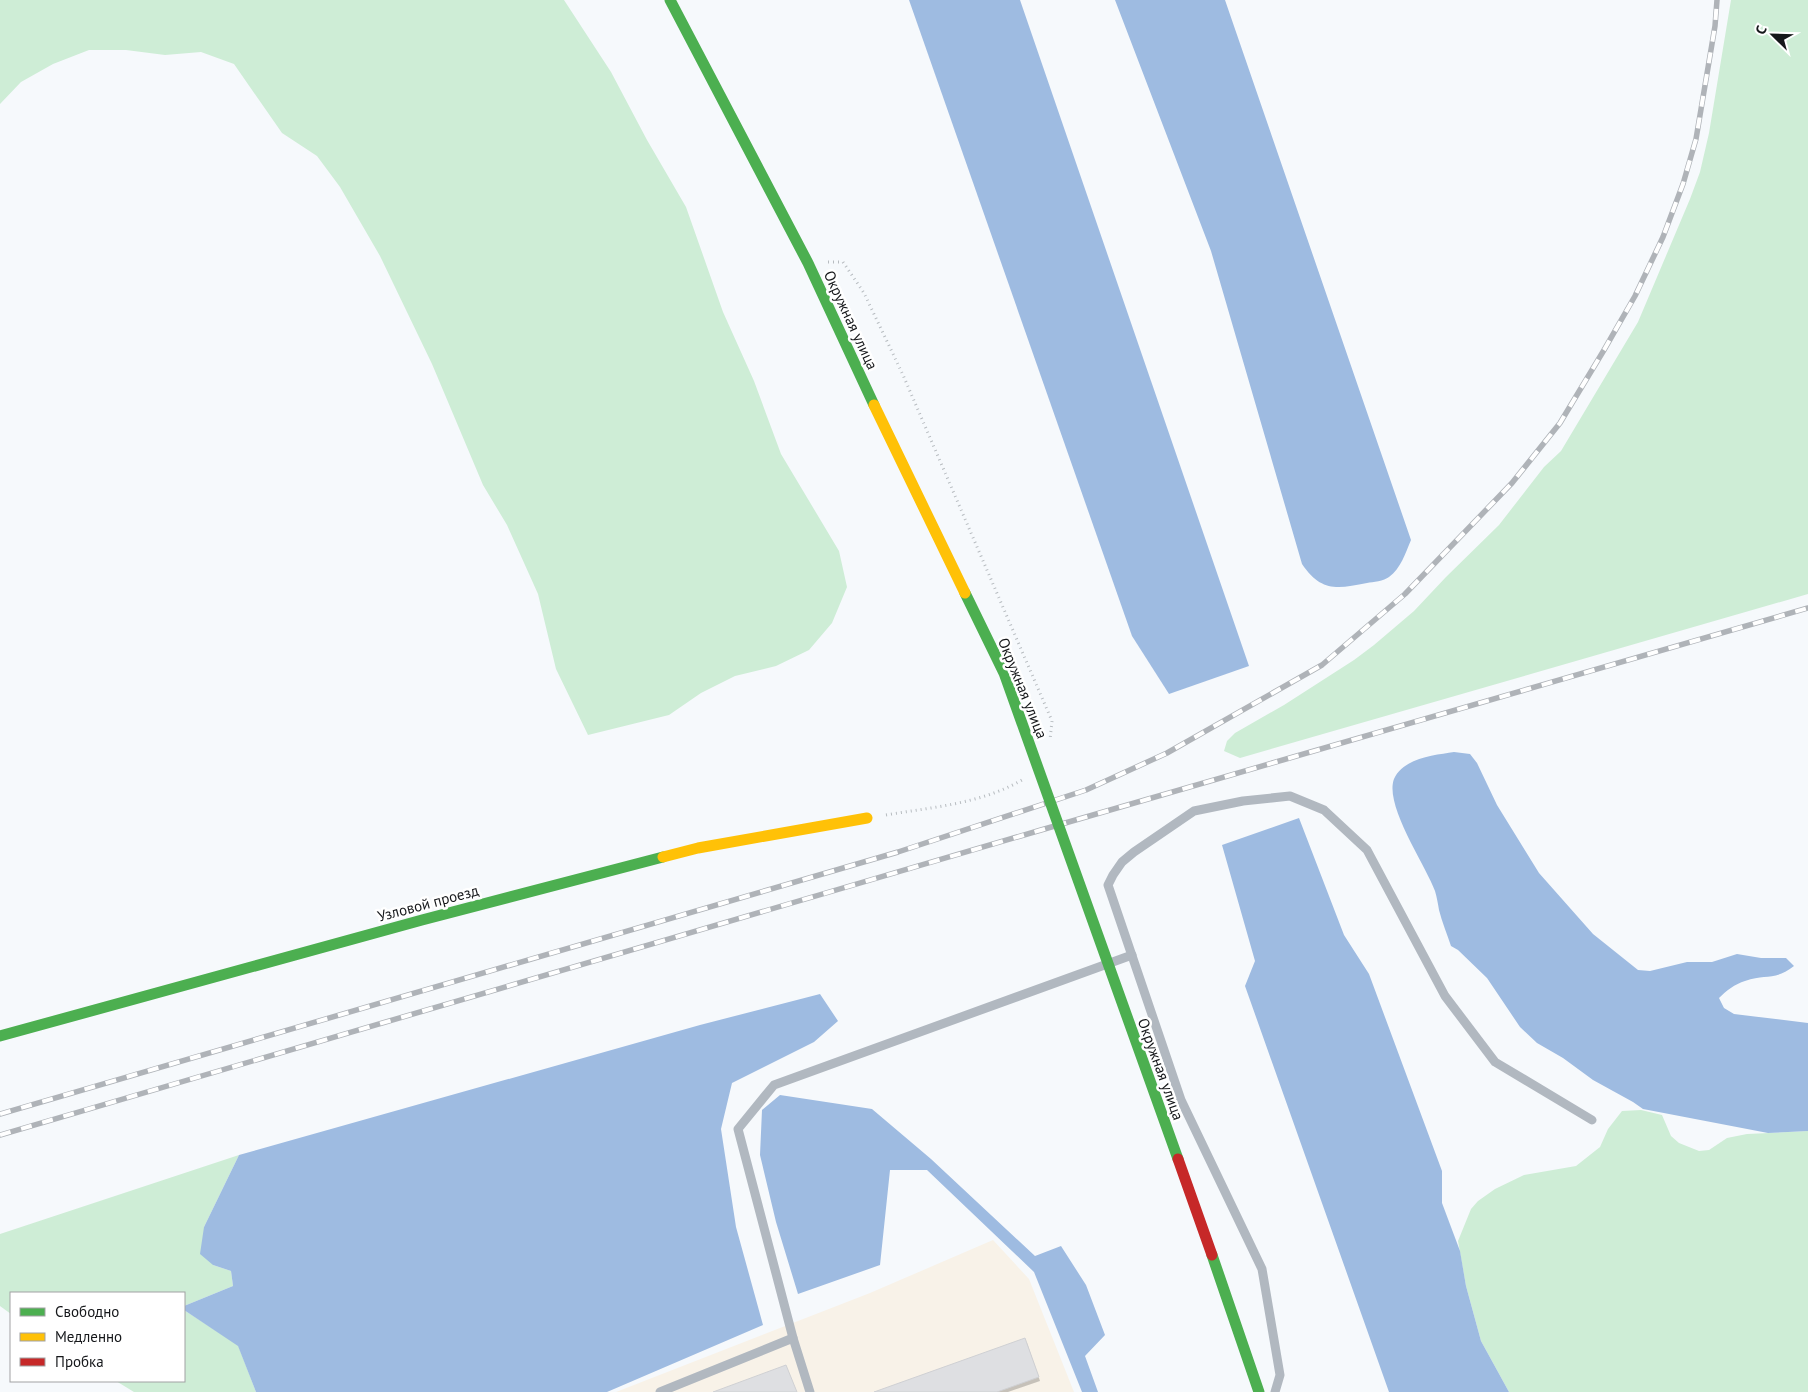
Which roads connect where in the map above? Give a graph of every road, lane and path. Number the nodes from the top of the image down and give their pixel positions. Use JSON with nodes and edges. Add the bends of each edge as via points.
{"nodes":[{"id":1,"x":670,"y":0,"type":"edge"},
{"id":2,"x":867,"y":818,"type":"dead end"},
{"id":3,"x":1132,"y":955,"type":"junction"},
{"id":4,"x":0,"y":1036,"type":"edge"},
{"id":5,"x":1592,"y":1120,"type":"dead end"},
{"id":6,"x":793,"y":1338,"type":"junction"},
{"id":7,"x":660,"y":1392,"type":"edge"},
{"id":8,"x":810,"y":1392,"type":"edge"},
{"id":9,"x":1259,"y":1392,"type":"edge"},
{"id":10,"x":1275,"y":1392,"type":"edge"}],
"edges":[{"from":1,"to":9,"type":"main road","name":"Окружная улица","bridge":true,"via":[[808,263],[1004,672]]},
{"from":2,"to":4,"type":"main road","name":"Узловой проезд","via":[[688,850]]},
{"from":3,"to":5,"type":"lane","via":[[1108,885],[1122,862],[1194,811],[1290,796],[1324,810],[1367,850],[1445,996],[1495,1062]]},
{"from":3,"to":6,"type":"lane","via":[[774,1086],[738,1129]]},
{"from":3,"to":10,"type":"lane","via":[[1181,1100],[1262,1269],[1280,1375]]},
{"from":6,"to":7,"type":"lane"},
{"from":6,"to":8,"type":"lane"}]}
